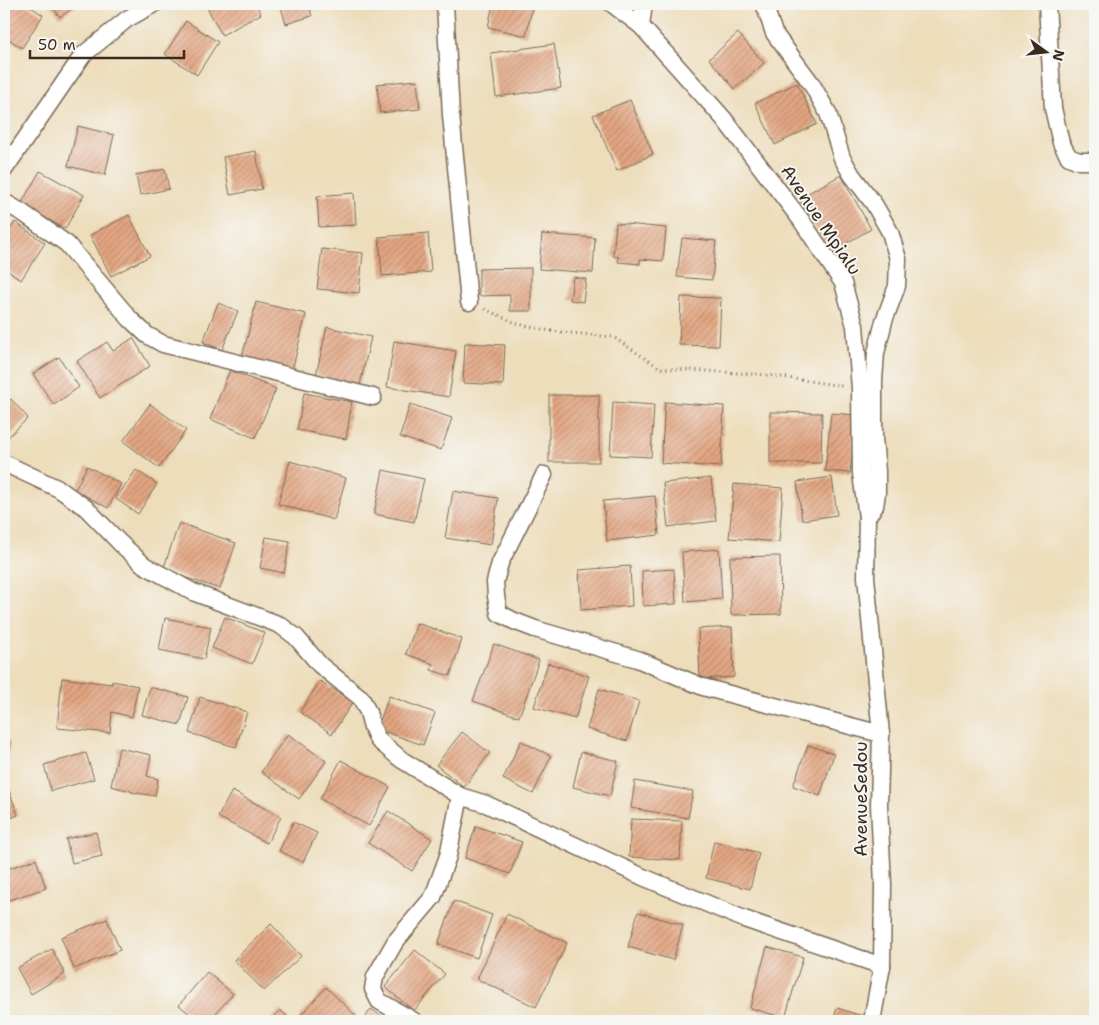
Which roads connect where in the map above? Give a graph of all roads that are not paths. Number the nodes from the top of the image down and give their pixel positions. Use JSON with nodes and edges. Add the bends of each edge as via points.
{"nodes":[{"id":1,"x":154,"y":4,"type":"edge"},
{"id":2,"x":445,"y":4,"type":"edge"},
{"id":3,"x":612,"y":4,"type":"edge"},
{"id":4,"x":644,"y":4,"type":"edge"},
{"id":5,"x":764,"y":4,"type":"edge"},
{"id":6,"x":1046,"y":4,"type":"edge"},
{"id":7,"x":641,"y":26,"type":"junction"},
{"id":8,"x":1095,"y":161,"type":"edge"},
{"id":9,"x":4,"y":170,"type":"edge"},
{"id":10,"x":4,"y":202,"type":"edge"},
{"id":11,"x":469,"y":302,"type":"road end"},
{"id":12,"x":374,"y":398,"type":"dead end"},
{"id":13,"x":4,"y":463,"type":"edge"},
{"id":14,"x":544,"y":475,"type":"dead end"},
{"id":15,"x":867,"y":517,"type":"junction"},
{"id":16,"x":866,"y":577,"type":"joint"},
{"id":17,"x":881,"y":734,"type":"junction"},
{"id":18,"x":460,"y":796,"type":"junction"},
{"id":19,"x":882,"y":966,"type":"junction"},
{"id":20,"x":414,"y":1021,"type":"edge"},
{"id":21,"x":872,"y":1021,"type":"edge"}],
"edges":[{"from":1,"to":9,"type":"street","via":[[127,19],[83,55]]},
{"from":2,"to":11,"type":"street","via":[[451,115]]},
{"from":3,"to":7,"type":"street","name":"Avenue Mpialu"},
{"from":4,"to":7,"type":"street"},
{"from":5,"to":15,"type":"street","via":[[774,34],[811,82],[828,113],[842,158],[890,232],[898,259],[897,286],[876,352],[874,438],[877,493],[875,506]]},
{"from":6,"to":8,"type":"street","via":[[1053,108],[1061,142],[1069,157]]},
{"from":7,"to":15,"type":"street","name":"Avenue Mpialu","via":[[724,119],[801,220],[843,283],[855,326],[861,474]]},
{"from":10,"to":12,"type":"street","via":[[67,244],[130,320],[163,344]]},
{"from":13,"to":18,"type":"street","via":[[59,489],[86,508],[144,565],[193,592],[286,628],[320,665],[361,698],[378,740],[402,760]]},
{"from":14,"to":17,"type":"street","via":[[500,563],[494,582],[500,613],[535,630],[637,659],[703,687]]},
{"from":15,"to":16,"type":"street","name":"Avenue Mpialu"},
{"from":16,"to":17,"type":"street","name":"AvenueSedou"},
{"from":17,"to":19,"type":"street","name":"AvenueSedou"},
{"from":18,"to":19,"type":"street","via":[[486,804],[643,877],[744,919]]},
{"from":18,"to":20,"type":"street","via":[[448,856],[433,897],[395,942],[375,977],[373,989],[379,1001]]},
{"from":19,"to":21,"type":"street","name":"AvenueSedou"}]}
